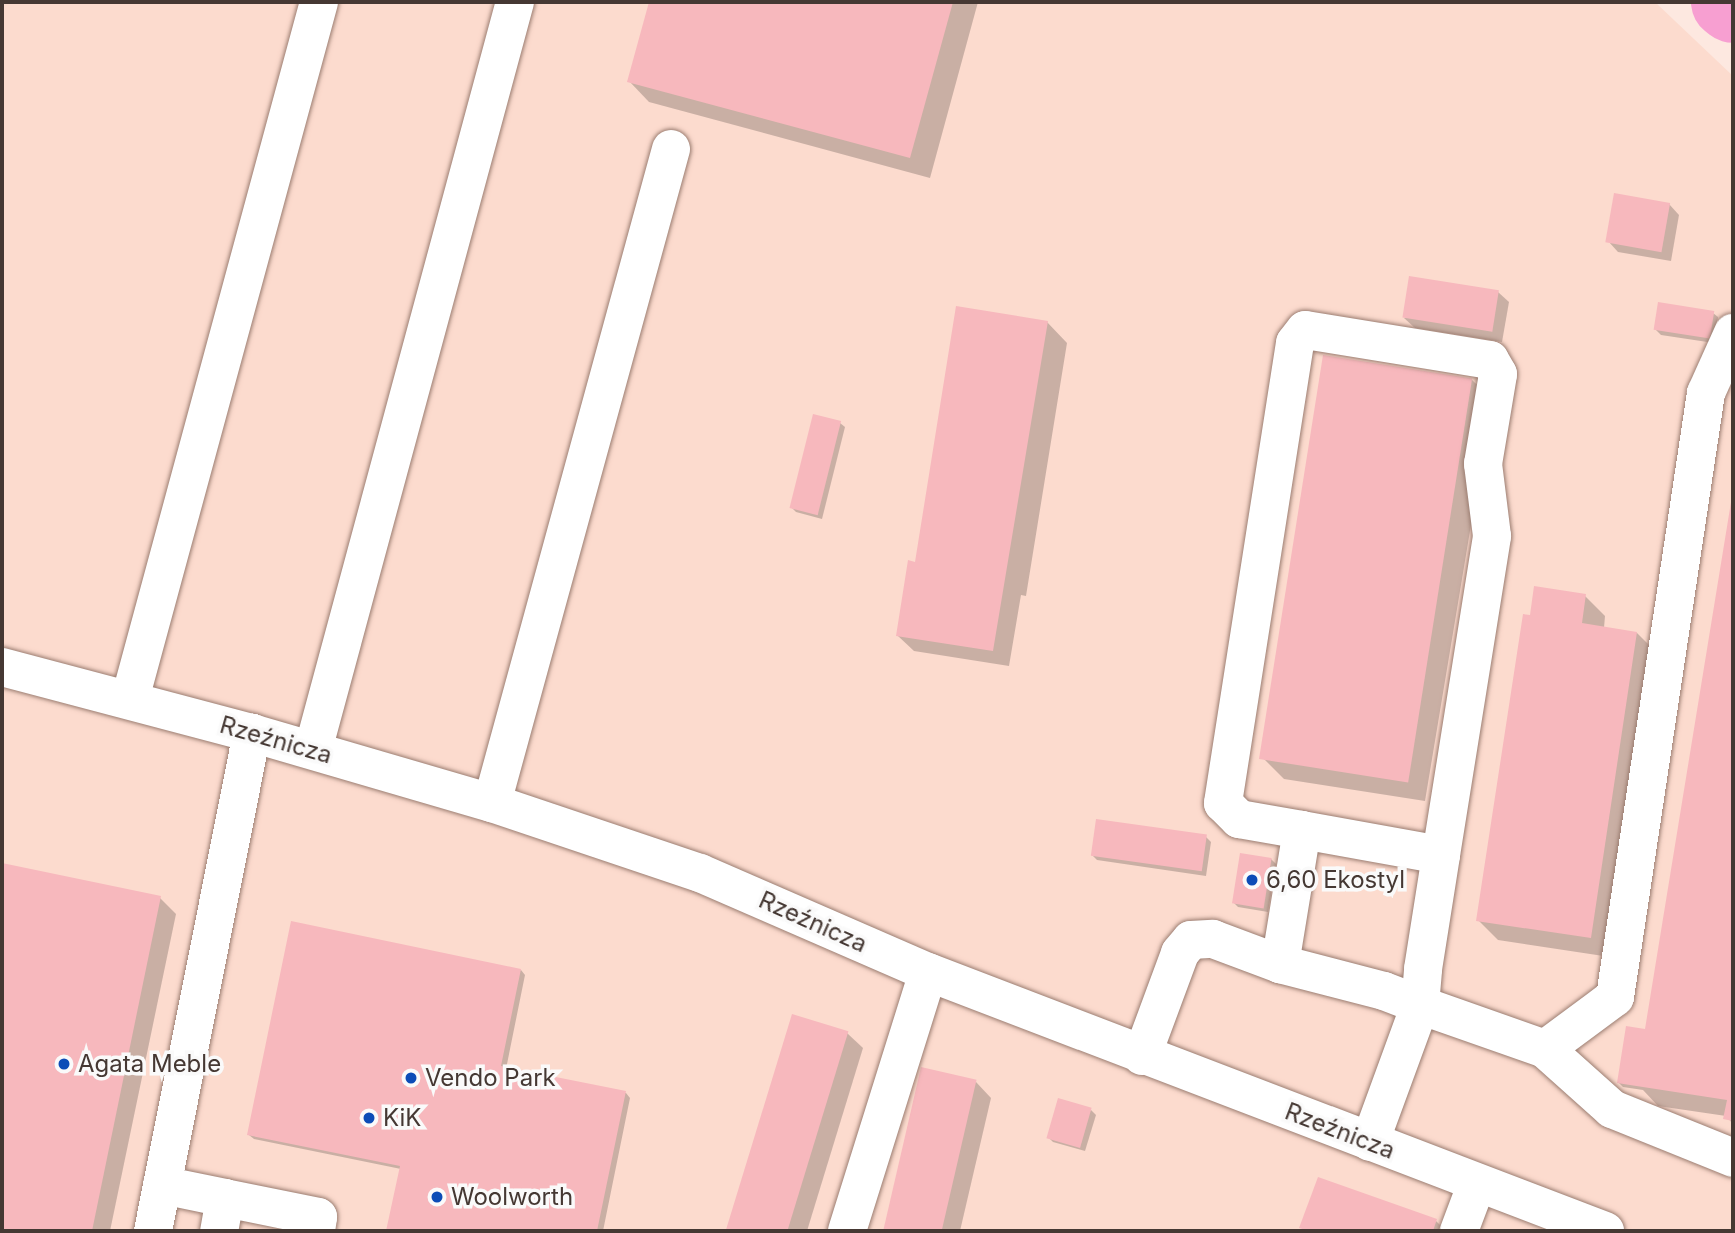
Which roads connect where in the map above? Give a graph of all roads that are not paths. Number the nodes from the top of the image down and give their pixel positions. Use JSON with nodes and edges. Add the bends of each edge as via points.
{"nodes":[{"id":1,"x":319,"y":2,"type":"edge"},
{"id":2,"x":515,"y":2,"type":"edge"},
{"id":3,"x":671,"y":149,"type":"dead end"},
{"id":4,"x":1733,"y":333,"type":"edge"},
{"id":5,"x":2,"y":667,"type":"edge"},
{"id":6,"x":130,"y":699,"type":"junction"},
{"id":7,"x":252,"y":733,"type":"junction"},
{"id":8,"x":313,"y":750,"type":"junction"},
{"id":9,"x":492,"y":803,"type":"junction"},
{"id":10,"x":1302,"y":830,"type":"junction"},
{"id":11,"x":1441,"y":855,"type":"junction"},
{"id":12,"x":1280,"y":964,"type":"junction"},
{"id":13,"x":928,"y":972,"type":"junction"},
{"id":14,"x":1420,"y":1005,"type":"junction"},
{"id":15,"x":1545,"y":1049,"type":"junction"},
{"id":16,"x":1142,"y":1056,"type":"junction"},
{"id":17,"x":1370,"y":1142,"type":"junction"},
{"id":18,"x":1733,"y":1158,"type":"edge"},
{"id":19,"x":1477,"y":1183,"type":"junction"},
{"id":20,"x":162,"y":1185,"type":"junction"},
{"id":21,"x":222,"y":1215,"type":"edge"},
{"id":22,"x":153,"y":1231,"type":"edge"},
{"id":23,"x":316,"y":1231,"type":"edge"},
{"id":24,"x":847,"y":1231,"type":"edge"},
{"id":25,"x":1460,"y":1231,"type":"edge"},
{"id":26,"x":1605,"y":1231,"type":"edge"}],
"edges":[{"from":1,"to":6,"type":"street"},
{"from":2,"to":8,"type":"street"},
{"from":3,"to":9,"type":"street"},
{"from":4,"to":15,"type":"street","via":[[1706,393],[1615,997]]},
{"from":5,"to":6,"type":"street","name":"Rzeźnicza"},
{"from":6,"to":7,"type":"street","name":"Rzeźnicza"},
{"from":7,"to":8,"type":"street","name":"Rzeźnicza"},
{"from":7,"to":20,"type":"street"},
{"from":8,"to":9,"type":"street","name":"Rzeźnicza"},
{"from":9,"to":13,"type":"street","name":"Rzeźnicza","via":[[700,873]]},
{"from":10,"to":11,"type":"street"},
{"from":10,"to":11,"type":"street","via":[[1239,819],[1223,803],[1295,343],[1305,330],[1490,360],[1498,374],[1483,464],[1492,536]]},
{"from":10,"to":12,"type":"street"},
{"from":11,"to":14,"type":"street"},
{"from":12,"to":14,"type":"street"},
{"from":12,"to":16,"type":"street","via":[[1213,939],[1191,940],[1180,953]]},
{"from":13,"to":16,"type":"street","name":"Rzeźnicza"},
{"from":13,"to":24,"type":"street"},
{"from":14,"to":15,"type":"street"},
{"from":14,"to":17,"type":"street"},
{"from":15,"to":18,"type":"street","via":[[1612,1109]]},
{"from":16,"to":17,"type":"street","name":"Rzeźnicza"},
{"from":17,"to":19,"type":"street","name":"Rzeźnicza"},
{"from":19,"to":25,"type":"street"},
{"from":19,"to":26,"type":"street","name":"Rzeźnicza"},
{"from":20,"to":21,"type":"street"},
{"from":20,"to":22,"type":"street"},
{"from":21,"to":23,"type":"street","via":[[318,1217]]}]}
